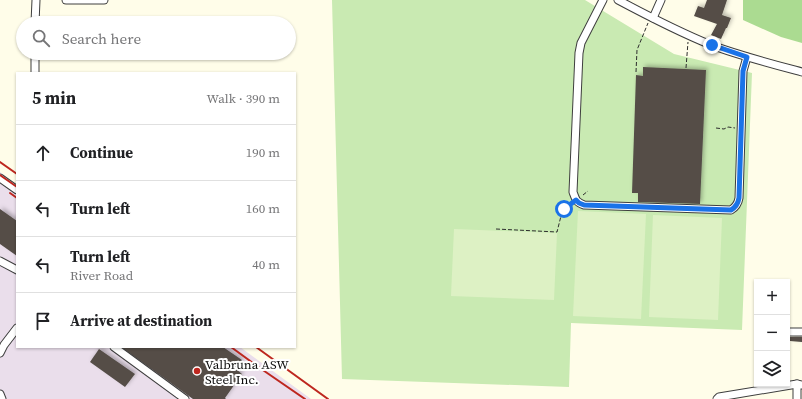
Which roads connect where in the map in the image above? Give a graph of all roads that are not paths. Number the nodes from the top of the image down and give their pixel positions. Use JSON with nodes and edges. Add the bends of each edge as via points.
{"nodes":[{"id":1,"x":36,"y":0,"type":"edge"},
{"id":2,"x":66,"y":0,"type":"edge"},
{"id":3,"x":104,"y":0,"type":"edge"},
{"id":4,"x":603,"y":0,"type":"edge"},
{"id":5,"x":618,"y":0,"type":"edge"},
{"id":6,"x":661,"y":0,"type":"edge"},
{"id":7,"x":35,"y":16,"type":"edge"},
{"id":8,"x":652,"y":18,"type":"junction"},
{"id":9,"x":747,"y":57,"type":"junction"},
{"id":10,"x":35,"y":60,"type":"edge"},
{"id":11,"x":35,"y":72,"type":"edge"},
{"id":12,"x":802,"y":72,"type":"edge"},
{"id":13,"x":0,"y":178,"type":"edge"},
{"id":14,"x":16,"y":189,"type":"edge"},
{"id":15,"x":0,"y":261,"type":"edge"},
{"id":16,"x":16,"y":269,"type":"edge"},
{"id":17,"x":16,"y":329,"type":"edge"},
{"id":18,"x":790,"y":332,"type":"edge"},
{"id":19,"x":802,"y":332,"type":"edge"},
{"id":20,"x":2,"y":346,"type":"edge"},
{"id":21,"x":115,"y":348,"type":"edge"},
{"id":22,"x":0,"y":353,"type":"edge"},
{"id":23,"x":800,"y":384,"type":"edge"},
{"id":24,"x":790,"y":385,"type":"edge"},
{"id":25,"x":761,"y":387,"type":"edge"},
{"id":26,"x":0,"y":394,"type":"edge"},
{"id":27,"x":2,"y":399,"type":"edge"},
{"id":28,"x":185,"y":399,"type":"edge"},
{"id":29,"x":717,"y":399,"type":"edge"},
{"id":30,"x":797,"y":399,"type":"edge"}],
"edges":[{"from":1,"to":7,"type":"street"},
{"from":2,"to":3,"type":"street"},
{"from":4,"to":9,"type":"street","via":[[581,43],[579,53],[573,192],[576,200],[584,205],[731,210],[735,208],[739,198],[743,71]]},
{"from":5,"to":8,"type":"street"},
{"from":6,"to":8,"type":"street"},
{"from":8,"to":9,"type":"street","via":[[712,45]]},
{"from":9,"to":12,"type":"street"},
{"from":10,"to":11,"type":"street"},
{"from":13,"to":14,"type":"street"},
{"from":15,"to":16,"type":"street"},
{"from":17,"to":20,"type":"street"},
{"from":18,"to":19,"type":"street"},
{"from":20,"to":22,"type":"street"},
{"from":21,"to":28,"type":"street"},
{"from":23,"to":24,"type":"street"},
{"from":23,"to":30,"type":"street"},
{"from":25,"to":29,"type":"street"},
{"from":26,"to":27,"type":"street"}]}
